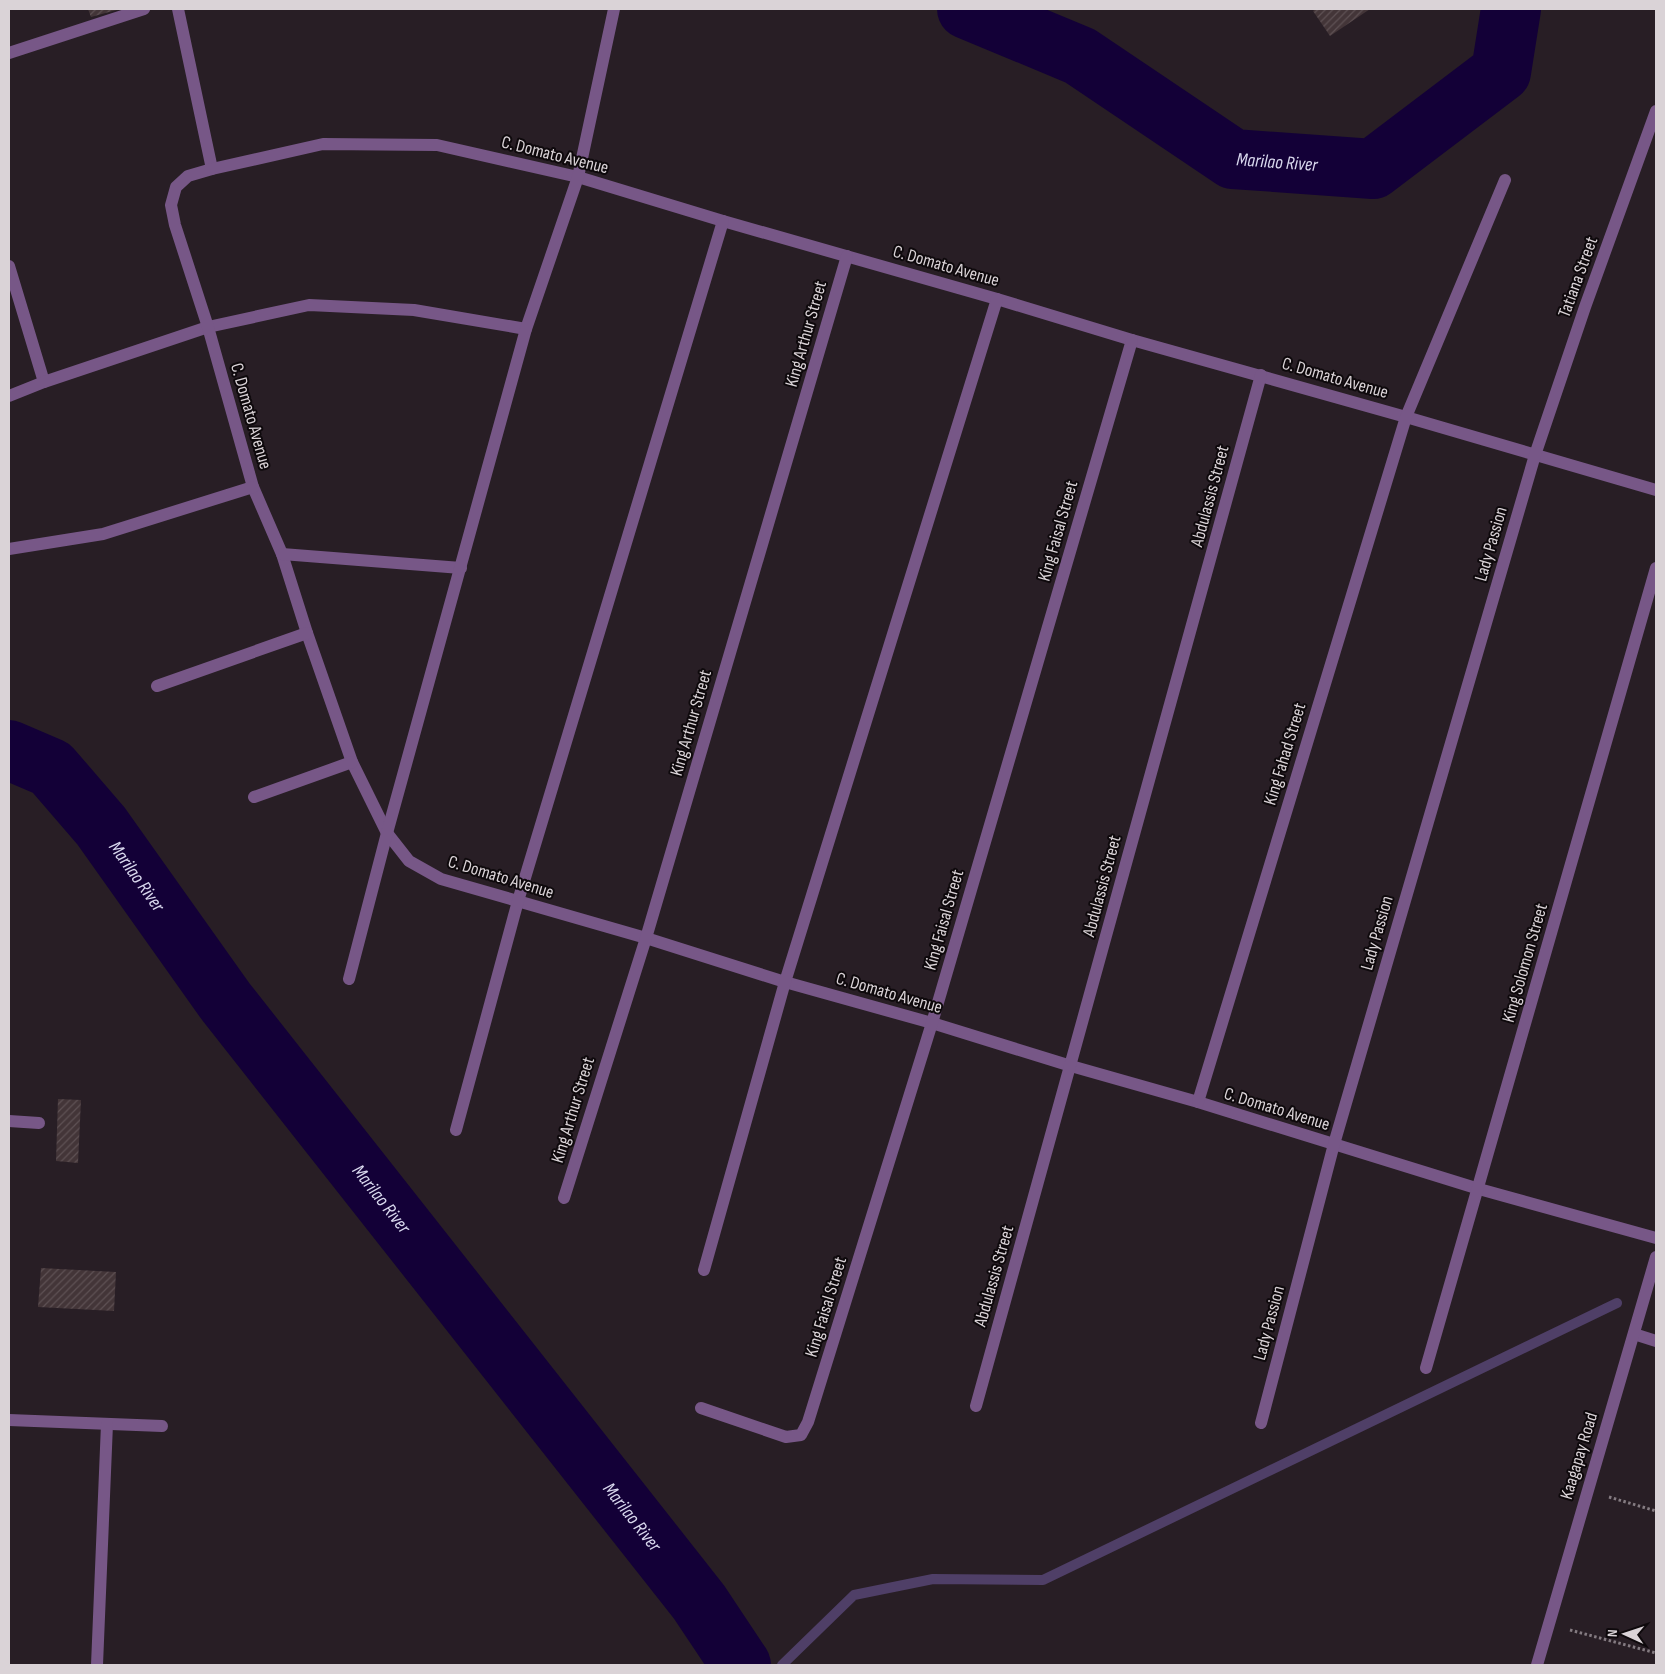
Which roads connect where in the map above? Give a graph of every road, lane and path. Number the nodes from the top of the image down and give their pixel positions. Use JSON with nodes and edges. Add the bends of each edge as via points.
{"nodes":[{"id":1,"x":144,"y":9,"type":"edge"},
{"id":2,"x":178,"y":9,"type":"edge"},
{"id":3,"x":614,"y":9,"type":"edge"},
{"id":4,"x":9,"y":53,"type":"edge"},
{"id":5,"x":1656,"y":112,"type":"edge"},
{"id":6,"x":212,"y":169,"type":"junction"},
{"id":7,"x":578,"y":177,"type":"junction"},
{"id":8,"x":1505,"y":180,"type":"dead end"},
{"id":9,"x":723,"y":221,"type":"junction"},
{"id":10,"x":848,"y":256,"type":"junction"},
{"id":11,"x":9,"y":266,"type":"edge"},
{"id":12,"x":997,"y":299,"type":"junction"},
{"id":13,"x":208,"y":327,"type":"junction"},
{"id":14,"x":526,"y":329,"type":"junction"},
{"id":15,"x":1132,"y":340,"type":"junction"},
{"id":16,"x":1261,"y":375,"type":"junction"},
{"id":17,"x":44,"y":382,"type":"junction"},
{"id":18,"x":9,"y":396,"type":"edge"},
{"id":19,"x":1406,"y":417,"type":"junction"},
{"id":20,"x":1535,"y":454,"type":"junction"},
{"id":21,"x":253,"y":487,"type":"junction"},
{"id":22,"x":1656,"y":490,"type":"edge"},
{"id":23,"x":9,"y":548,"type":"edge"},
{"id":24,"x":282,"y":554,"type":"junction"},
{"id":25,"x":461,"y":568,"type":"junction"},
{"id":26,"x":1656,"y":568,"type":"edge"},
{"id":27,"x":307,"y":633,"type":"junction"},
{"id":28,"x":157,"y":686,"type":"dead end"},
{"id":29,"x":352,"y":762,"type":"junction"},
{"id":30,"x":254,"y":797,"type":"dead end"},
{"id":31,"x":388,"y":833,"type":"junction"},
{"id":32,"x":518,"y":901,"type":"junction"},
{"id":33,"x":646,"y":938,"type":"junction"},
{"id":34,"x":349,"y":979,"type":"dead end"},
{"id":35,"x":785,"y":982,"type":"junction"},
{"id":36,"x":932,"y":1023,"type":"junction"},
{"id":37,"x":1071,"y":1066,"type":"junction"},
{"id":38,"x":1198,"y":1102,"type":"junction"},
{"id":39,"x":9,"y":1122,"type":"edge"},
{"id":40,"x":39,"y":1123,"type":"dead end"},
{"id":41,"x":456,"y":1130,"type":"dead end"},
{"id":42,"x":1334,"y":1144,"type":"junction"},
{"id":43,"x":1479,"y":1189,"type":"junction"},
{"id":44,"x":564,"y":1198,"type":"dead end"},
{"id":45,"x":1656,"y":1238,"type":"edge"},
{"id":46,"x":1656,"y":1257,"type":"edge"},
{"id":47,"x":704,"y":1270,"type":"dead end"},
{"id":48,"x":1634,"y":1334,"type":"junction"},
{"id":49,"x":1656,"y":1341,"type":"edge"},
{"id":50,"x":1426,"y":1368,"type":"dead end"},
{"id":51,"x":976,"y":1406,"type":"dead end"},
{"id":52,"x":701,"y":1408,"type":"dead end"},
{"id":53,"x":9,"y":1420,"type":"edge"},
{"id":54,"x":1261,"y":1423,"type":"dead end"},
{"id":55,"x":107,"y":1424,"type":"junction"},
{"id":56,"x":162,"y":1426,"type":"dead end"},
{"id":57,"x":1587,"y":1491,"type":"junction"},
{"id":58,"x":1656,"y":1511,"type":"edge"},
{"id":59,"x":1548,"y":1623,"type":"junction"},
{"id":60,"x":1656,"y":1653,"type":"edge"},
{"id":61,"x":97,"y":1665,"type":"edge"},
{"id":62,"x":1537,"y":1665,"type":"edge"}],
"edges":[{"from":1,"to":4,"type":"street"},
{"from":2,"to":6,"type":"street"},
{"from":3,"to":7,"type":"street"},
{"from":5,"to":20,"type":"street","name":"Tatiana Street"},
{"from":6,"to":7,"type":"street","name":"C. Domato Avenue","via":[[323,144],[437,145]]},
{"from":6,"to":13,"type":"street","name":"C. Domato Avenue","via":[[188,176],[176,187],[171,205],[174,225]]},
{"from":7,"to":9,"type":"street","name":"C. Domato Avenue"},
{"from":7,"to":14,"type":"street"},
{"from":8,"to":19,"type":"street","name":"King Fahad Street"},
{"from":9,"to":10,"type":"street","name":"C. Domato Avenue"},
{"from":9,"to":32,"type":"street"},
{"from":10,"to":12,"type":"street","name":"C. Domato Avenue"},
{"from":10,"to":33,"type":"street","name":"King Arthur Street"},
{"from":11,"to":17,"type":"street"},
{"from":12,"to":15,"type":"street","name":"C. Domato Avenue"},
{"from":12,"to":35,"type":"street"},
{"from":13,"to":14,"type":"street","via":[[309,305],[414,310]]},
{"from":13,"to":17,"type":"street"},
{"from":13,"to":21,"type":"street","name":"C. Domato Avenue"},
{"from":14,"to":25,"type":"street"},
{"from":15,"to":16,"type":"street","name":"C. Domato Avenue"},
{"from":15,"to":36,"type":"street","name":"King Faisal Street"},
{"from":16,"to":19,"type":"street","name":"C. Domato Avenue"},
{"from":16,"to":37,"type":"street","name":"Abdulassis Street"},
{"from":17,"to":18,"type":"street"},
{"from":19,"to":20,"type":"street","name":"C. Domato Avenue"},
{"from":19,"to":38,"type":"street","name":"King Fahad Street"},
{"from":20,"to":22,"type":"street","name":"C. Domato Avenue"},
{"from":20,"to":42,"type":"street","name":"Lady Passion"},
{"from":21,"to":23,"type":"street","via":[[103,534]]},
{"from":21,"to":24,"type":"street","name":"C. Domato Avenue"},
{"from":24,"to":25,"type":"street"},
{"from":24,"to":27,"type":"street","name":"C. Domato Avenue"},
{"from":25,"to":31,"type":"street"},
{"from":26,"to":43,"type":"street","name":"King Solomon Street"},
{"from":27,"to":28,"type":"street"},
{"from":27,"to":29,"type":"street","name":"C. Domato Avenue"},
{"from":29,"to":30,"type":"street"},
{"from":29,"to":31,"type":"street","name":"C. Domato Avenue"},
{"from":31,"to":32,"type":"street","name":"C. Domato Avenue","via":[[409,861],[441,879]]},
{"from":31,"to":34,"type":"street"},
{"from":32,"to":33,"type":"street","name":"C. Domato Avenue"},
{"from":32,"to":41,"type":"street"},
{"from":33,"to":35,"type":"street","name":"C. Domato Avenue"},
{"from":33,"to":44,"type":"street","name":"King Arthur Street"},
{"from":35,"to":36,"type":"street","name":"C. Domato Avenue"},
{"from":35,"to":47,"type":"street"},
{"from":36,"to":37,"type":"street","name":"C. Domato Avenue"},
{"from":36,"to":52,"type":"street","name":"King Faisal Street","via":[[808,1422],[801,1435],[786,1437]]},
{"from":37,"to":38,"type":"street","name":"C. Domato Avenue"},
{"from":37,"to":51,"type":"street","name":"Abdulassis Street"},
{"from":38,"to":42,"type":"street","name":"C. Domato Avenue"},
{"from":39,"to":40,"type":"street"},
{"from":42,"to":43,"type":"street","name":"C. Domato Avenue"},
{"from":42,"to":54,"type":"street","name":"Lady Passion"},
{"from":43,"to":45,"type":"street","name":"C. Domato Avenue"},
{"from":43,"to":50,"type":"street","name":"King Solomon Street"},
{"from":46,"to":48,"type":"street","name":"Kaagapay Road"},
{"from":48,"to":49,"type":"street"},
{"from":48,"to":57,"type":"street","name":"Kaagapay Road"},
{"from":53,"to":55,"type":"street"},
{"from":55,"to":56,"type":"street"},
{"from":55,"to":61,"type":"street"},
{"from":57,"to":58,"type":"path"},
{"from":57,"to":59,"type":"street","name":"Kaagapay Road"},
{"from":59,"to":60,"type":"path"},
{"from":59,"to":62,"type":"street","name":"Kaagapay Road"}]}
